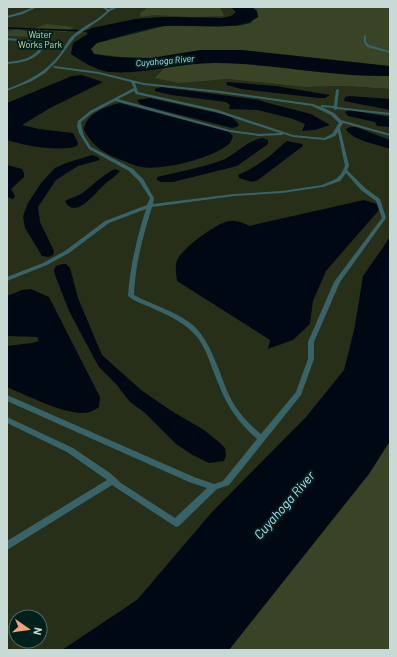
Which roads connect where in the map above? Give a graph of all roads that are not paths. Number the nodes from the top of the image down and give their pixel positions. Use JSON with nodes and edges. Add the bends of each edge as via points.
{"nodes":[{"id":1,"x":36,"y":7,"type":"edge"},
{"id":2,"x":103,"y":7,"type":"edge"},
{"id":3,"x":118,"y":7,"type":"edge"},
{"id":4,"x":23,"y":8,"type":"dead end"},
{"id":5,"x":109,"y":10,"type":"junction"},
{"id":6,"x":28,"y":11,"type":"junction"},
{"id":7,"x":7,"y":17,"type":"edge"},
{"id":8,"x":365,"y":36,"type":"dead end"},
{"id":9,"x":7,"y":39,"type":"edge"},
{"id":10,"x":390,"y":52,"type":"edge"},
{"id":11,"x":7,"y":63,"type":"edge"},
{"id":12,"x":55,"y":67,"type":"dead end"},
{"id":13,"x":133,"y":82,"type":"junction"},
{"id":14,"x":135,"y":89,"type":"junction"},
{"id":15,"x":7,"y":90,"type":"edge"},
{"id":16,"x":338,"y":90,"type":"dead end"},
{"id":17,"x":116,"y":100,"type":"junction"},
{"id":18,"x":313,"y":105,"type":"junction"},
{"id":19,"x":335,"y":107,"type":"junction"},
{"id":20,"x":390,"y":114,"type":"edge"},
{"id":21,"x":334,"y":115,"type":"junction"},
{"id":22,"x":340,"y":121,"type":"junction"},
{"id":23,"x":339,"y":129,"type":"junction"},
{"id":24,"x":286,"y":134,"type":"junction"},
{"id":25,"x":390,"y":135,"type":"edge"},
{"id":26,"x":345,"y":170,"type":"junction"},
{"id":27,"x":150,"y":206,"type":"junction"},
{"id":28,"x":7,"y":279,"type":"edge"},
{"id":29,"x":7,"y":398,"type":"edge"},
{"id":30,"x":7,"y":420,"type":"edge"},
{"id":31,"x":262,"y":439,"type":"junction"},
{"id":32,"x":112,"y":481,"type":"junction"},
{"id":33,"x":214,"y":487,"type":"junction"},
{"id":34,"x":7,"y":546,"type":"edge"}],
"edges":[{"from":1,"to":6,"type":"lane"},
{"from":2,"to":5,"type":"lane"},
{"from":3,"to":5,"type":"lane"},
{"from":4,"to":6,"type":"lane"},
{"from":5,"to":15,"type":"lane","via":[[105,16],[73,37],[45,72]]},
{"from":6,"to":7,"type":"lane"},
{"from":8,"to":10,"type":"lane","via":[[368,46]]},
{"from":9,"to":11,"type":"lane","via":[[39,44],[41,49],[33,57]]},
{"from":12,"to":13,"type":"lane","via":[[100,73]]},
{"from":13,"to":14,"type":"lane"},
{"from":13,"to":18,"type":"lane"},
{"from":14,"to":17,"type":"lane"},
{"from":14,"to":24,"type":"lane","via":[[143,95],[217,111]]},
{"from":16,"to":19,"type":"lane"},
{"from":17,"to":24,"type":"lane","via":[[230,131],[259,135]]},
{"from":17,"to":27,"type":"lane","via":[[81,118],[79,129],[90,148],[131,170],[152,198]]},
{"from":18,"to":19,"type":"lane"},
{"from":18,"to":21,"type":"lane"},
{"from":19,"to":20,"type":"lane"},
{"from":19,"to":21,"type":"lane"},
{"from":21,"to":22,"type":"lane"},
{"from":22,"to":23,"type":"lane"},
{"from":22,"to":25,"type":"lane"},
{"from":23,"to":24,"type":"lane","via":[[326,139]]},
{"from":23,"to":26,"type":"lane","via":[[346,161]]},
{"from":26,"to":27,"type":"lane","via":[[338,180],[323,186],[182,200]]},
{"from":26,"to":31,"type":"lane","via":[[378,200],[384,218],[337,282],[311,342],[310,359],[298,393]]},
{"from":27,"to":28,"type":"lane","via":[[108,222],[67,252]]},
{"from":27,"to":31,"type":"lane","via":[[135,258],[131,296],[180,319],[193,328],[203,340],[231,404],[245,425]]},
{"from":29,"to":33,"type":"lane","via":[[192,480]]},
{"from":30,"to":32,"type":"lane","via":[[70,450]]},
{"from":31,"to":33,"type":"lane","via":[[226,483]]},
{"from":32,"to":33,"type":"lane","via":[[176,523]]},
{"from":32,"to":34,"type":"lane"}]}
